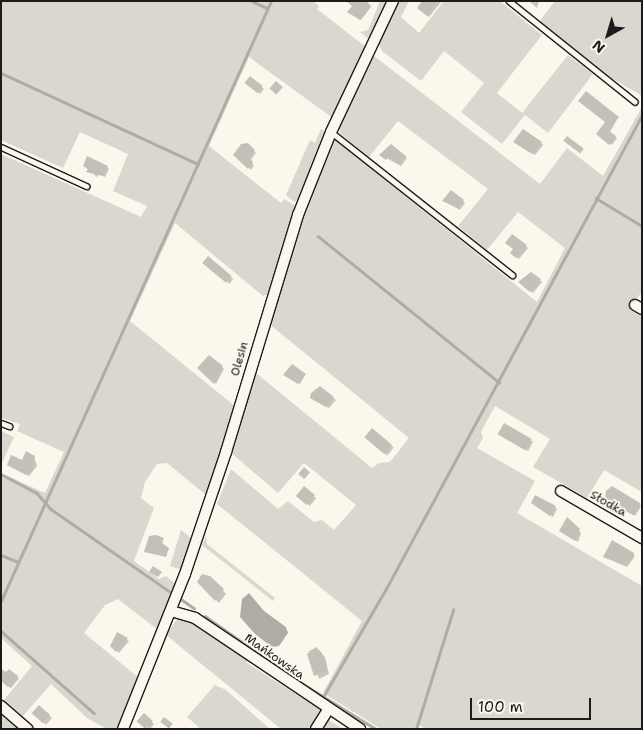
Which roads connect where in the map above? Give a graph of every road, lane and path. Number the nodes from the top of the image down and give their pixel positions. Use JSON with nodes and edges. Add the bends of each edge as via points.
{"nodes":[{"id":1,"x":393,"y":1,"type":"edge"},
{"id":2,"x":509,"y":1,"type":"edge"},
{"id":3,"x":636,"y":102,"type":"dead end"},
{"id":4,"x":331,"y":132,"type":"junction"},
{"id":5,"x":1,"y":147,"type":"edge"},
{"id":6,"x":86,"y":186,"type":"dead end"},
{"id":7,"x":512,"y":275,"type":"dead end"},
{"id":8,"x":1,"y":423,"type":"edge"},
{"id":9,"x":9,"y":426,"type":"dead end"},
{"id":10,"x":561,"y":491,"type":"dead end"},
{"id":11,"x":642,"y":538,"type":"edge"},
{"id":12,"x":171,"y":611,"type":"junction"},
{"id":13,"x":1,"y":706,"type":"edge"},
{"id":14,"x":328,"y":710,"type":"junction"},
{"id":15,"x":27,"y":729,"type":"edge"},
{"id":16,"x":123,"y":729,"type":"edge"},
{"id":17,"x":316,"y":729,"type":"edge"},
{"id":18,"x":360,"y":729,"type":"edge"}],
"edges":[{"from":1,"to":4,"type":"street","name":"Olesin"},
{"from":2,"to":3,"type":"lane"},
{"from":4,"to":7,"type":"lane"},
{"from":4,"to":12,"type":"street","name":"Olesin","via":[[298,214],[226,452]]},
{"from":5,"to":6,"type":"lane"},
{"from":8,"to":9,"type":"lane"},
{"from":10,"to":11,"type":"street","name":"Słodka"},
{"from":12,"to":14,"type":"street","name":"Mańkowska","via":[[195,618]]},
{"from":12,"to":16,"type":"street","name":"Olesin"},
{"from":13,"to":15,"type":"street"},
{"from":14,"to":17,"type":"street"},
{"from":14,"to":18,"type":"street","name":"Mańkowska"}]}
